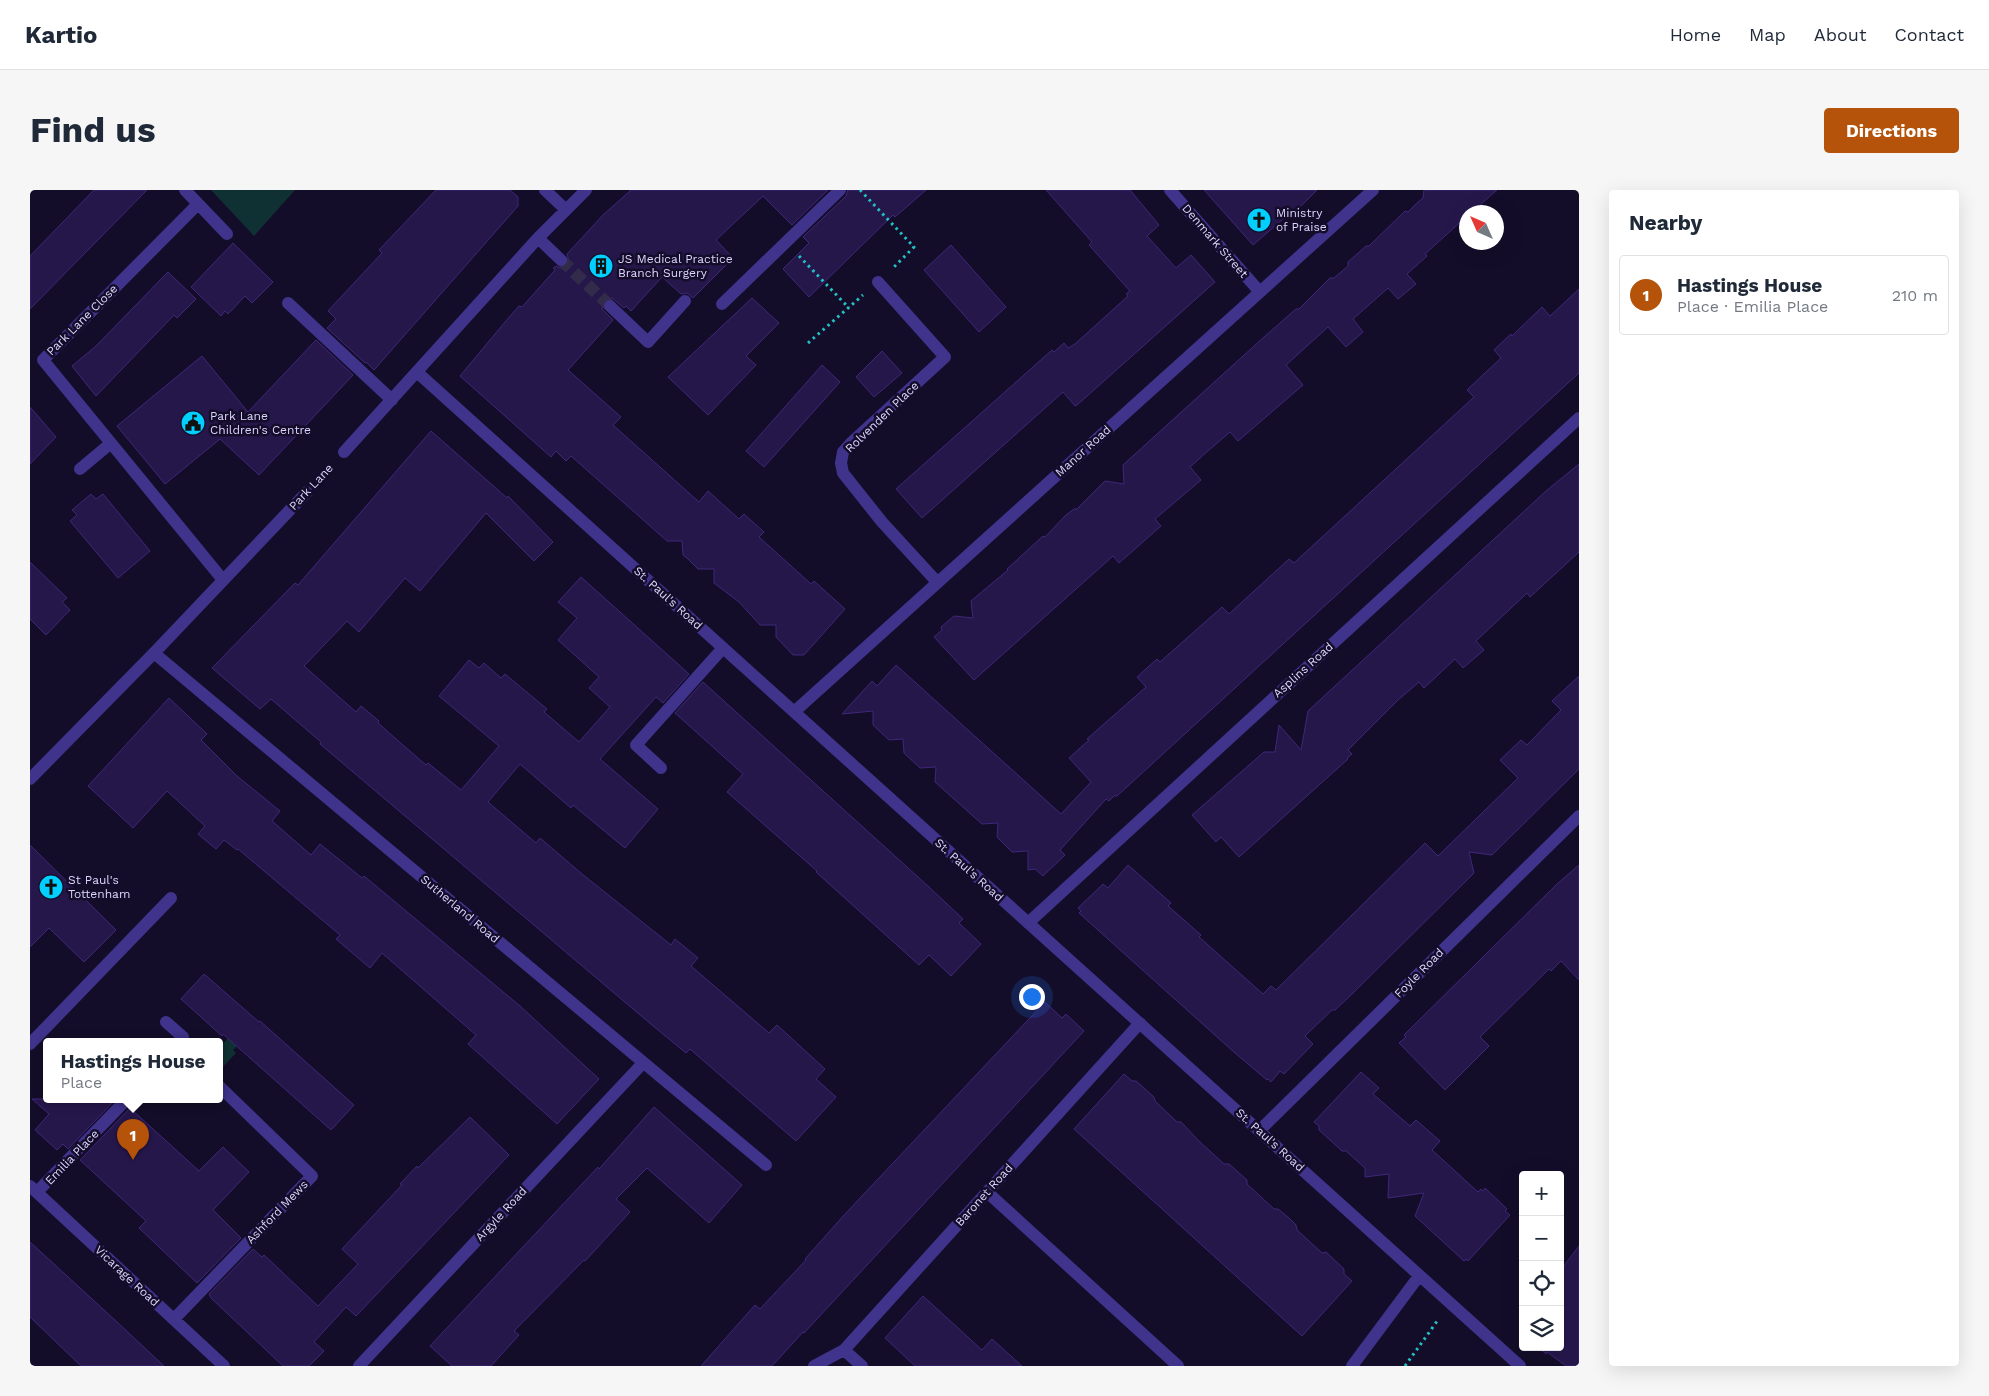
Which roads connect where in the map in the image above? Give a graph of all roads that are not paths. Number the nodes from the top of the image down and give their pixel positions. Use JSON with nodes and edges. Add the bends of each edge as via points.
{"nodes":[{"id":1,"x":185,"y":190,"type":"edge"},
{"id":2,"x":545,"y":190,"type":"edge"},
{"id":3,"x":586,"y":190,"type":"edge"},
{"id":4,"x":840,"y":190,"type":"edge"},
{"id":5,"x":1170,"y":190,"type":"edge"},
{"id":6,"x":1373,"y":190,"type":"edge"},
{"id":7,"x":198,"y":204,"type":"junction"},
{"id":8,"x":566,"y":210,"type":"junction"},
{"id":9,"x":227,"y":234,"type":"dead end"},
{"id":10,"x":538,"y":238,"type":"junction"},
{"id":11,"x":561,"y":260,"type":"tunnel mouth"},
{"id":12,"x":878,"y":282,"type":"dead end"},
{"id":13,"x":1260,"y":292,"type":"junction"},
{"id":14,"x":686,"y":301,"type":"dead end"},
{"id":15,"x":288,"y":303,"type":"dead end"},
{"id":16,"x":722,"y":304,"type":"dead end"},
{"id":17,"x":610,"y":306,"type":"tunnel mouth"},
{"id":18,"x":418,"y":373,"type":"junction"},
{"id":19,"x":392,"y":400,"type":"junction"},
{"id":20,"x":1579,"y":418,"type":"edge"},
{"id":21,"x":111,"y":444,"type":"junction"},
{"id":22,"x":344,"y":452,"type":"road end"},
{"id":23,"x":80,"y":469,"type":"dead end"},
{"id":24,"x":307,"y":492,"type":"road end"},
{"id":25,"x":223,"y":580,"type":"junction"},
{"id":26,"x":938,"y":582,"type":"junction"},
{"id":27,"x":723,"y":648,"type":"junction"},
{"id":28,"x":154,"y":653,"type":"junction"},
{"id":29,"x":794,"y":712,"type":"junction"},
{"id":30,"x":661,"y":768,"type":"dead end"},
{"id":31,"x":30,"y":779,"type":"edge"},
{"id":32,"x":1579,"y":816,"type":"edge"},
{"id":33,"x":171,"y":898,"type":"dead end"},
{"id":34,"x":1028,"y":923,"type":"junction"},
{"id":35,"x":166,"y":1022,"type":"dead end"},
{"id":36,"x":1140,"y":1023,"type":"junction"},
{"id":37,"x":182,"y":1038,"type":"edge"},
{"id":38,"x":30,"y":1044,"type":"edge"},
{"id":39,"x":643,"y":1063,"type":"junction"},
{"id":40,"x":223,"y":1090,"type":"edge"},
{"id":41,"x":123,"y":1103,"type":"edge"},
{"id":42,"x":1259,"y":1131,"type":"junction"},
{"id":43,"x":766,"y":1165,"type":"dead end"},
{"id":44,"x":34,"y":1189,"type":"edge"},
{"id":45,"x":987,"y":1192,"type":"junction"},
{"id":46,"x":1419,"y":1276,"type":"junction"},
{"id":47,"x":174,"y":1319,"type":"junction"},
{"id":48,"x":844,"y":1350,"type":"junction"},
{"id":49,"x":224,"y":1366,"type":"edge"},
{"id":50,"x":359,"y":1366,"type":"edge"},
{"id":51,"x":814,"y":1366,"type":"edge"},
{"id":52,"x":862,"y":1366,"type":"edge"},
{"id":53,"x":1178,"y":1366,"type":"edge"},
{"id":54,"x":1352,"y":1366,"type":"edge"},
{"id":55,"x":1520,"y":1366,"type":"edge"}],
"edges":[{"from":1,"to":7,"type":"street"},
{"from":2,"to":8,"type":"street"},
{"from":3,"to":8,"type":"street"},
{"from":4,"to":16,"type":"street"},
{"from":5,"to":13,"type":"street","name":"Denmark Street"},
{"from":6,"to":13,"type":"street","name":"Manor Road"},
{"from":7,"to":9,"type":"street"},
{"from":7,"to":21,"type":"street","name":"Park Lane Close","via":[[43,360]]},
{"from":8,"to":10,"type":"street"},
{"from":10,"to":11,"type":"street"},
{"from":10,"to":18,"type":"street"},
{"from":12,"to":26,"type":"street","name":"Rolvenden Place","via":[[945,357],[843,452],[842,473]]},
{"from":13,"to":26,"type":"street","name":"Manor Road"},
{"from":14,"to":17,"type":"street","via":[[648,342]]},
{"from":15,"to":19,"type":"street"},
{"from":18,"to":19,"type":"street"},
{"from":18,"to":27,"type":"street","name":"St. Paul's Road"},
{"from":19,"to":22,"type":"street"},
{"from":20,"to":34,"type":"street","name":"Asplins Road"},
{"from":21,"to":23,"type":"street"},
{"from":21,"to":25,"type":"street","name":"Park Lane Close"},
{"from":24,"to":25,"type":"street","name":"Park Lane"},
{"from":25,"to":28,"type":"street","name":"Park Lane"},
{"from":26,"to":29,"type":"street","name":"Manor Road"},
{"from":27,"to":29,"type":"street","name":"St. Paul's Road"},
{"from":27,"to":30,"type":"street","via":[[636,745]]},
{"from":28,"to":31,"type":"street","name":"Park Lane"},
{"from":28,"to":39,"type":"street","name":"Sutherland Road"},
{"from":29,"to":34,"type":"street","name":"St. Paul's Road"},
{"from":32,"to":42,"type":"street","name":"Foyle Road"},
{"from":33,"to":38,"type":"street"},
{"from":34,"to":36,"type":"street","name":"St. Paul's Road"},
{"from":35,"to":37,"type":"street"},
{"from":36,"to":42,"type":"street","name":"St. Paul's Road"},
{"from":36,"to":45,"type":"street","name":"Baronet Road"},
{"from":39,"to":43,"type":"street","name":"Sutherland Road"},
{"from":39,"to":50,"type":"street","name":"Argyle Road"},
{"from":40,"to":47,"type":"street","name":"Ashford Mews","via":[[312,1176]]},
{"from":41,"to":44,"type":"street","name":"Emilia Place"},
{"from":42,"to":46,"type":"street","name":"St. Paul's Road"},
{"from":44,"to":47,"type":"street","name":"Vicarage Road"},
{"from":45,"to":48,"type":"street","name":"Baronet Road"},
{"from":45,"to":53,"type":"street"},
{"from":46,"to":54,"type":"street"},
{"from":46,"to":55,"type":"street","name":"St. Paul's Road"},
{"from":47,"to":49,"type":"street","name":"Vicarage Road"},
{"from":48,"to":51,"type":"street","name":"Baronet Road"},
{"from":48,"to":52,"type":"street"}]}
